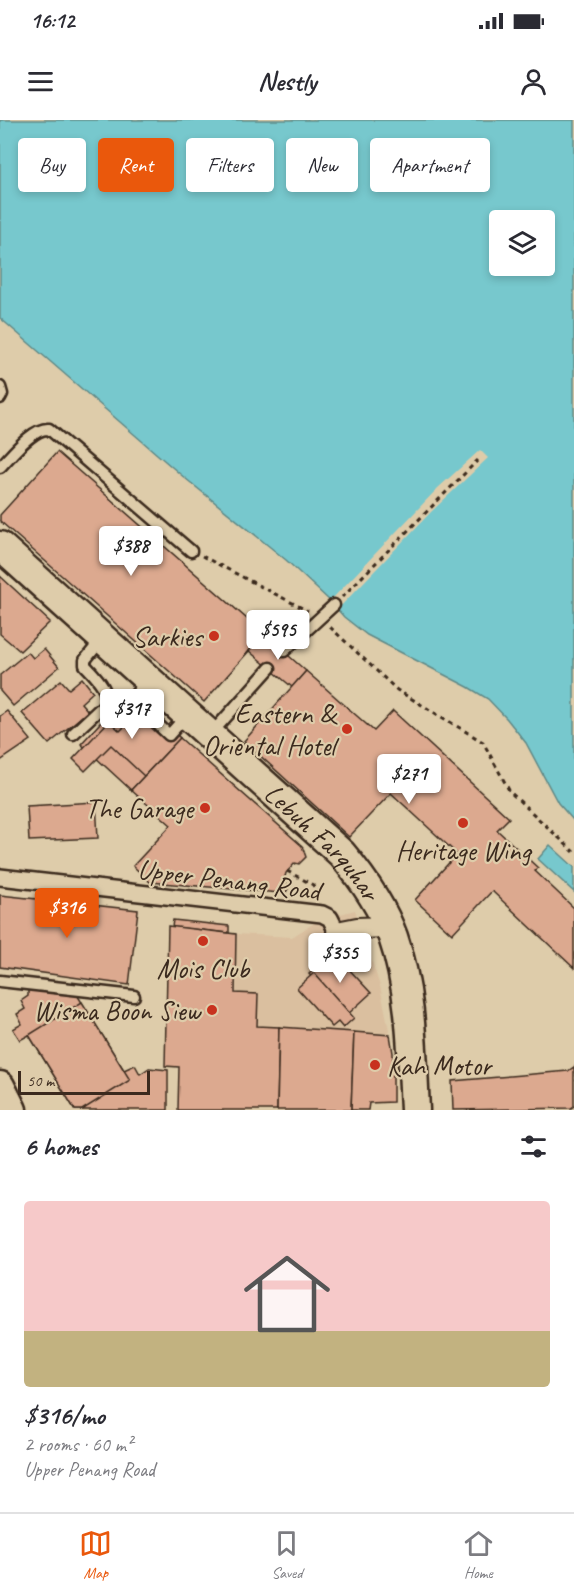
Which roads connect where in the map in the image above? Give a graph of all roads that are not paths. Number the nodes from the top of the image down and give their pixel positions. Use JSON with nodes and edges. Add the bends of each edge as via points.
{"nodes":[{"id":1,"x":0,"y":387,"type":"edge"},
{"id":2,"x":0,"y":398,"type":"edge"},
{"id":3,"x":0,"y":466,"type":"edge"},
{"id":4,"x":0,"y":546,"type":"edge"},
{"id":5,"x":191,"y":551,"type":"road end"},
{"id":6,"x":334,"y":604,"type":"road end"},
{"id":7,"x":102,"y":638,"type":"junction"},
{"id":8,"x":284,"y":651,"type":"dead end"},
{"id":9,"x":270,"y":668,"type":"dead end"},
{"id":10,"x":73,"y":734,"type":"dead end"},
{"id":11,"x":210,"y":735,"type":"junction"},
{"id":12,"x":0,"y":877,"type":"edge"},
{"id":13,"x":333,"y":925,"type":"joint"},
{"id":14,"x":389,"y":927,"type":"junction"},
{"id":15,"x":0,"y":981,"type":"edge"},
{"id":16,"x":134,"y":996,"type":"dead end"},
{"id":17,"x":0,"y":1086,"type":"edge"},
{"id":18,"x":12,"y":1110,"type":"edge"},
{"id":19,"x":415,"y":1110,"type":"edge"}],
"edges":[{"from":1,"to":2,"type":"lane"},
{"from":3,"to":5,"type":"lane","via":[[35,432],[49,429]]},
{"from":4,"to":7,"type":"main road","name":"Lebuh Farquhar"},
{"from":6,"to":8,"type":"lane"},
{"from":7,"to":10,"type":"lane","via":[[85,664],[107,693],[107,699]]},
{"from":7,"to":11,"type":"main road","name":"Lebuh Farquhar"},
{"from":9,"to":11,"type":"lane"},
{"from":11,"to":14,"type":"main road","name":"Lebuh Farquhar","via":[[342,854],[374,898]]},
{"from":12,"to":13,"type":"street","name":"Upper Penang Road","via":[[322,914]]},
{"from":13,"to":14,"type":"street"},
{"from":14,"to":19,"type":"main road","name":"Lebuh Farquhar","via":[[408,1002]]},
{"from":15,"to":16,"type":"lane"},
{"from":17,"to":18,"type":"main road"}]}
